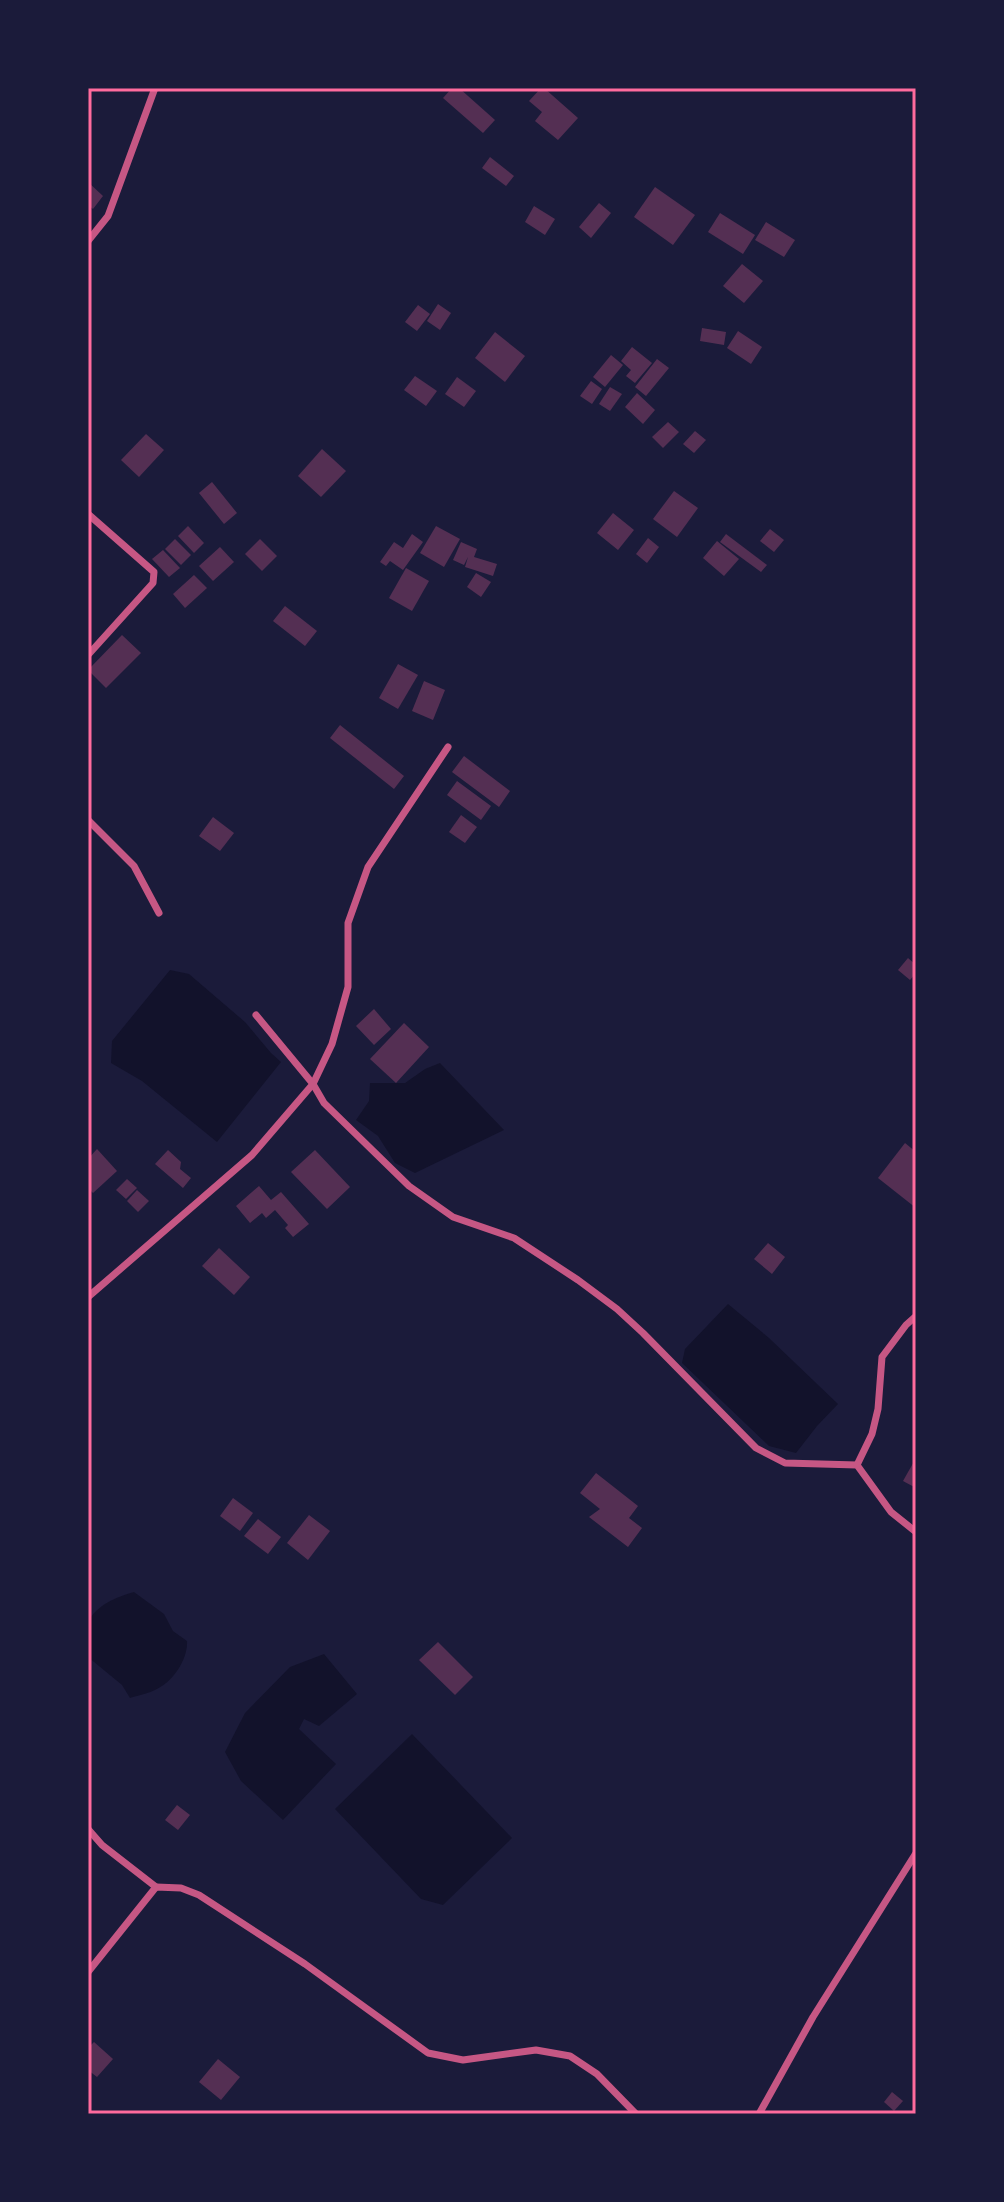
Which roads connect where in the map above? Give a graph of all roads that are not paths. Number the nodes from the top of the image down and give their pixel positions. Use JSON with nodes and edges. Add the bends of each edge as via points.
{"nodes":[{"id":1,"x":155,"y":88,"type":"edge"},
{"id":2,"x":88,"y":241,"type":"edge"},
{"id":3,"x":88,"y":514,"type":"edge"},
{"id":4,"x":88,"y":655,"type":"edge"},
{"id":5,"x":448,"y":747,"type":"dead end"},
{"id":6,"x":88,"y":820,"type":"edge"},
{"id":7,"x":159,"y":913,"type":"dead end"},
{"id":8,"x":256,"y":1015,"type":"dead end"},
{"id":9,"x":313,"y":1084,"type":"junction"},
{"id":10,"x":88,"y":1297,"type":"edge"},
{"id":11,"x":916,"y":1316,"type":"edge"},
{"id":12,"x":857,"y":1465,"type":"junction"},
{"id":13,"x":916,"y":1532,"type":"edge"},
{"id":14,"x":88,"y":1829,"type":"edge"},
{"id":15,"x":916,"y":1853,"type":"edge"},
{"id":16,"x":156,"y":1887,"type":"junction"},
{"id":17,"x":88,"y":1972,"type":"edge"},
{"id":18,"x":636,"y":2114,"type":"edge"},
{"id":19,"x":759,"y":2114,"type":"edge"}],
"edges":[{"from":1,"to":2,"type":"street","via":[[108,216]]},
{"from":3,"to":4,"type":"street","via":[[154,572],[153,583]]},
{"from":5,"to":9,"type":"street","via":[[368,867],[348,923],[348,987],[332,1044]]},
{"from":6,"to":7,"type":"street","via":[[134,866]]},
{"from":8,"to":9,"type":"street"},
{"from":9,"to":10,"type":"street","via":[[252,1155]]},
{"from":9,"to":12,"type":"street","via":[[324,1103],[409,1186],[453,1217],[514,1238],[617,1309],[756,1448],[785,1463]]},
{"from":11,"to":12,"type":"street","via":[[882,1357],[878,1409]]},
{"from":12,"to":13,"type":"street","via":[[891,1512]]},
{"from":14,"to":16,"type":"street"},
{"from":15,"to":19,"type":"street"},
{"from":16,"to":17,"type":"street"},
{"from":16,"to":18,"type":"street","via":[[199,1895],[428,2053],[463,2060],[536,2050],[570,2056],[597,2074]]}]}
